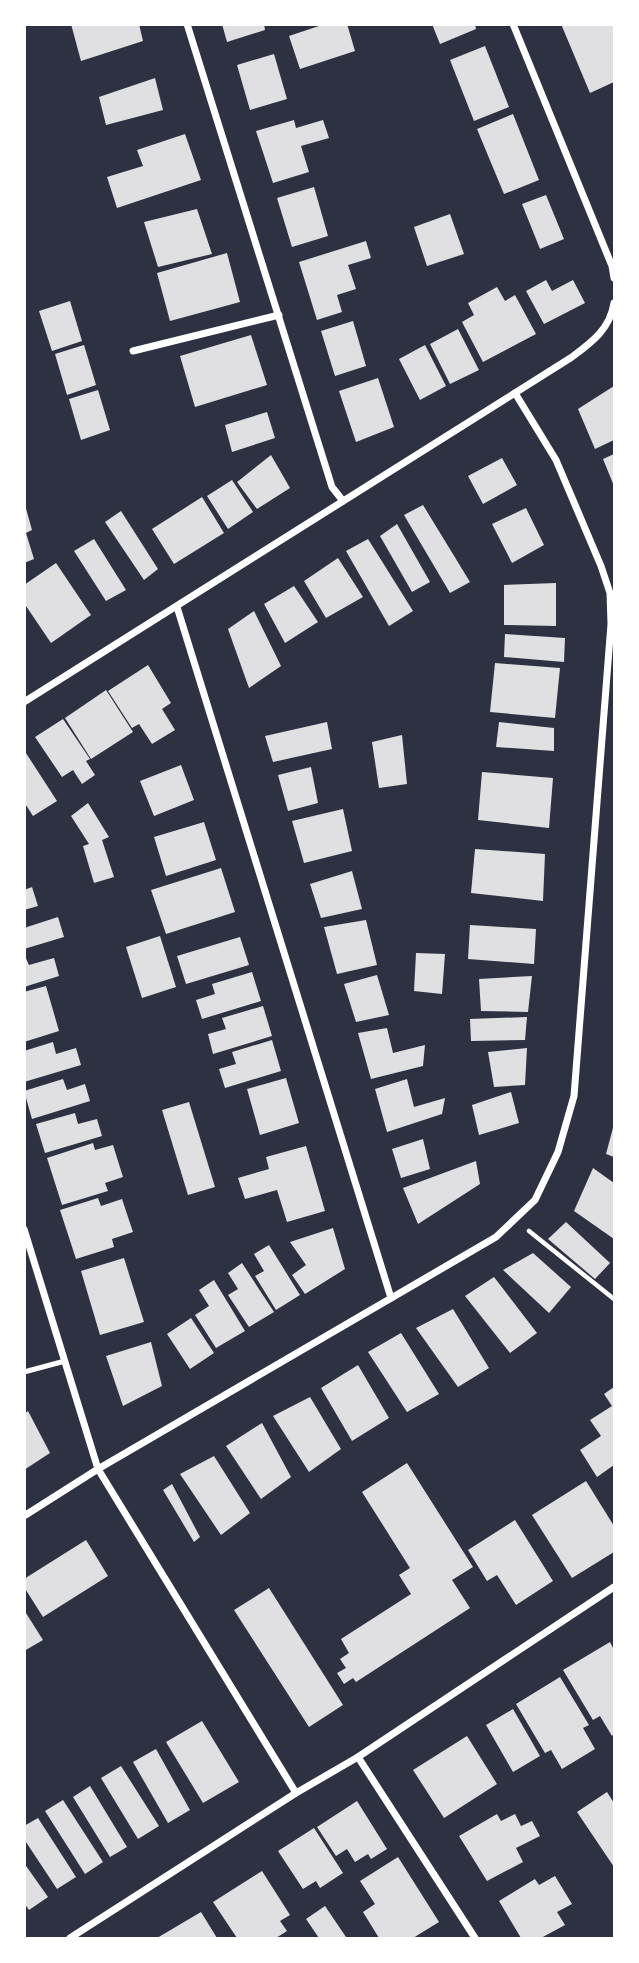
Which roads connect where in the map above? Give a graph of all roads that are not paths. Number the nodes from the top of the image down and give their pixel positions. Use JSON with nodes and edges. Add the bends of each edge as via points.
{"nodes":[{"id":1,"x":187,"y":24,"type":"edge"},
{"id":2,"x":513,"y":24,"type":"edge"},
{"id":3,"x":614,"y":278,"type":"edge"},
{"id":4,"x":614,"y":303,"type":"edge"},
{"id":5,"x":613,"y":314,"type":"edge"},
{"id":6,"x":279,"y":315,"type":"junction"},
{"id":7,"x":133,"y":351,"type":"dead end"},
{"id":8,"x":515,"y":393,"type":"junction"},
{"id":9,"x":343,"y":501,"type":"junction"},
{"id":10,"x":177,"y":607,"type":"junction"},
{"id":11,"x":24,"y":702,"type":"edge"},
{"id":12,"x":24,"y":1229,"type":"edge"},
{"id":13,"x":391,"y":1298,"type":"junction"},
{"id":14,"x":65,"y":1361,"type":"junction"},
{"id":15,"x":24,"y":1373,"type":"edge"},
{"id":16,"x":97,"y":1469,"type":"junction"},
{"id":17,"x":24,"y":1516,"type":"edge"},
{"id":18,"x":614,"y":1587,"type":"edge"},
{"id":19,"x":358,"y":1757,"type":"junction"},
{"id":20,"x":296,"y":1793,"type":"junction"},
{"id":21,"x":70,"y":1938,"type":"edge"},
{"id":22,"x":475,"y":1938,"type":"edge"}],
"edges":[{"from":1,"to":6,"type":"street"},
{"from":2,"to":3,"type":"street"},
{"from":4,"to":5,"type":"street"},
{"from":5,"to":8,"type":"street","via":[[600,335]]},
{"from":6,"to":7,"type":"street"},
{"from":6,"to":9,"type":"street","via":[[332,488]]},
{"from":8,"to":9,"type":"street"},
{"from":8,"to":13,"type":"street","via":[[556,460],[610,593],[574,1096],[558,1152],[535,1200],[496,1237]]},
{"from":9,"to":10,"type":"street"},
{"from":10,"to":11,"type":"street"},
{"from":10,"to":13,"type":"street"},
{"from":12,"to":14,"type":"street"},
{"from":13,"to":16,"type":"street"},
{"from":14,"to":15,"type":"lane"},
{"from":14,"to":16,"type":"street"},
{"from":16,"to":17,"type":"street"},
{"from":16,"to":20,"type":"street"},
{"from":18,"to":19,"type":"street"},
{"from":19,"to":20,"type":"street"},
{"from":19,"to":22,"type":"street"},
{"from":20,"to":21,"type":"street"}]}
